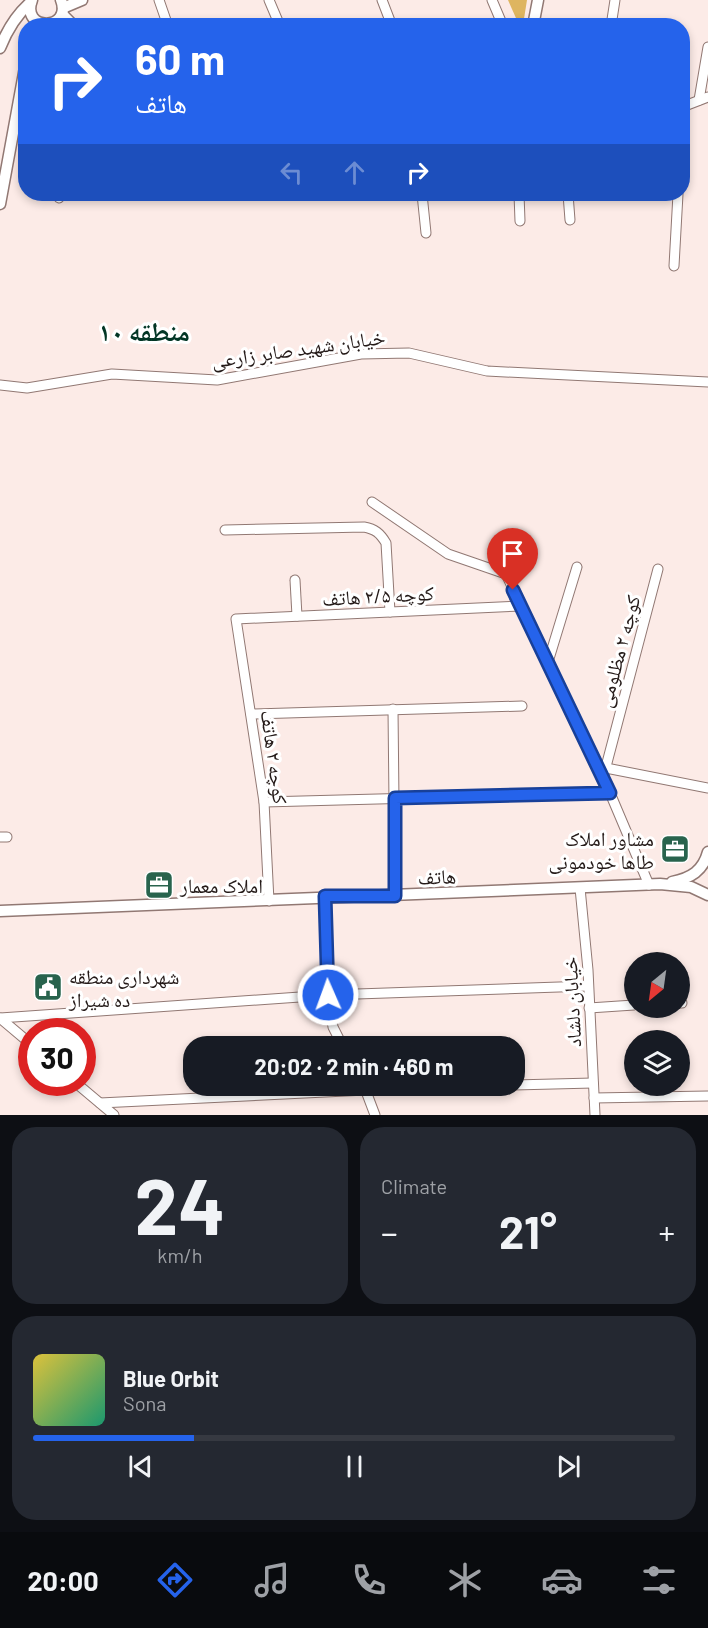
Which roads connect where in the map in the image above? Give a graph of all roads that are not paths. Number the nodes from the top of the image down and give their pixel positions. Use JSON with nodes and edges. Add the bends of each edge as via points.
{"nodes":[{"id":1,"x":82,"y":0,"type":"edge"},
{"id":2,"x":159,"y":0,"type":"edge"},
{"id":3,"x":269,"y":0,"type":"edge"},
{"id":4,"x":382,"y":0,"type":"edge"},
{"id":5,"x":492,"y":0,"type":"edge"},
{"id":6,"x":538,"y":0,"type":"edge"},
{"id":7,"x":615,"y":0,"type":"edge"},
{"id":8,"x":32,"y":1,"type":"edge"},
{"id":9,"x":62,"y":5,"type":"edge"},
{"id":10,"x":34,"y":18,"type":"edge"},
{"id":11,"x":165,"y":18,"type":"edge"},
{"id":12,"x":277,"y":18,"type":"edge"},
{"id":13,"x":389,"y":18,"type":"edge"},
{"id":14,"x":500,"y":18,"type":"edge"},
{"id":15,"x":535,"y":18,"type":"edge"},
{"id":16,"x":612,"y":18,"type":"edge"},
{"id":17,"x":708,"y":47,"type":"edge"},
{"id":18,"x":0,"y":48,"type":"edge"},
{"id":19,"x":704,"y":98,"type":"edge"},
{"id":20,"x":690,"y":104,"type":"edge"},
{"id":21,"x":18,"y":106,"type":"edge"},
{"id":22,"x":423,"y":201,"type":"edge"},
{"id":23,"x":519,"y":201,"type":"edge"},
{"id":24,"x":569,"y":201,"type":"edge"},
{"id":25,"x":678,"y":201,"type":"edge"},
{"id":26,"x":0,"y":204,"type":"edge"},
{"id":27,"x":570,"y":220,"type":"dead end"},
{"id":28,"x":520,"y":221,"type":"dead end"},
{"id":29,"x":426,"y":233,"type":"dead end"},
{"id":30,"x":674,"y":266,"type":"dead end"},
{"id":31,"x":708,"y":382,"type":"edge"},
{"id":32,"x":0,"y":385,"type":"edge"},
{"id":33,"x":372,"y":502,"type":"dead end"},
{"id":34,"x":225,"y":530,"type":"dead end"},
{"id":35,"x":577,"y":567,"type":"dead end"},
{"id":36,"x":658,"y":569,"type":"dead end"},
{"id":37,"x":294,"y":580,"type":"dead end"},
{"id":38,"x":521,"y":606,"type":"junction"},
{"id":39,"x":390,"y":612,"type":"junction"},
{"id":40,"x":297,"y":616,"type":"junction"},
{"id":41,"x":236,"y":619,"type":"joint"},
{"id":42,"x":548,"y":662,"type":"junction"},
{"id":43,"x":522,"y":706,"type":"dead end"},
{"id":44,"x":393,"y":709,"type":"junction"},
{"id":45,"x":251,"y":714,"type":"junction"},
{"id":46,"x":606,"y":768,"type":"junction"},
{"id":47,"x":603,"y":778,"type":"junction"},
{"id":48,"x":708,"y":788,"type":"edge"},
{"id":49,"x":610,"y":793,"type":"junction"},
{"id":50,"x":395,"y":798,"type":"junction"},
{"id":51,"x":264,"y":802,"type":"junction"},
{"id":52,"x":708,"y":852,"type":"edge"},
{"id":53,"x":655,"y":884,"type":"junction"},
{"id":54,"x":580,"y":888,"type":"junction"},
{"id":55,"x":708,"y":895,"type":"edge"},
{"id":56,"x":325,"y":896,"type":"junction"},
{"id":57,"x":395,"y":896,"type":"junction"},
{"id":58,"x":269,"y":901,"type":"junction"},
{"id":59,"x":0,"y":910,"type":"edge"},
{"id":60,"x":588,"y":986,"type":"junction"},
{"id":61,"x":328,"y":995,"type":"junction"},
{"id":62,"x":624,"y":1006,"type":"edge"},
{"id":63,"x":590,"y":1008,"type":"junction"},
{"id":64,"x":0,"y":1018,"type":"edge"},
{"id":65,"x":18,"y":1033,"type":"edge"},
{"id":66,"x":338,"y":1036,"type":"edge"},
{"id":67,"x":593,"y":1083,"type":"junction"},
{"id":68,"x":525,"y":1085,"type":"edge"},
{"id":69,"x":92,"y":1096,"type":"edge"},
{"id":70,"x":245,"y":1096,"type":"edge"},
{"id":71,"x":368,"y":1096,"type":"edge"},
{"id":72,"x":708,"y":1096,"type":"edge"},
{"id":73,"x":594,"y":1098,"type":"junction"},
{"id":74,"x":100,"y":1103,"type":"junction"},
{"id":75,"x":114,"y":1115,"type":"edge"},
{"id":76,"x":375,"y":1115,"type":"edge"},
{"id":77,"x":595,"y":1115,"type":"edge"}],
"edges":[{"from":1,"to":9,"type":"street"},
{"from":2,"to":11,"type":"street"},
{"from":3,"to":12,"type":"street"},
{"from":4,"to":13,"type":"street"},
{"from":5,"to":14,"type":"street"},
{"from":6,"to":15,"type":"street"},
{"from":7,"to":16,"type":"street"},
{"from":8,"to":10,"type":"street"},
{"from":8,"to":18,"type":"street","via":[[19,12]]},
{"from":17,"to":19,"type":"street"},
{"from":19,"to":20,"type":"street"},
{"from":21,"to":26,"type":"street"},
{"from":22,"to":29,"type":"street"},
{"from":23,"to":28,"type":"street"},
{"from":24,"to":27,"type":"street"},
{"from":25,"to":30,"type":"street"},
{"from":31,"to":32,"type":"street","name":"خیابان شهید صابر زارعی","via":[[488,371],[409,353],[361,354],[217,380],[112,374],[27,388]]},
{"from":33,"to":38,"type":"street","via":[[448,554],[506,574]]},
{"from":34,"to":39,"type":"street","via":[[364,526],[374,529],[386,543]]},
{"from":35,"to":42,"type":"street"},
{"from":36,"to":46,"type":"street","name":"کوچه ۲ مظلومی"},
{"from":37,"to":40,"type":"street"},
{"from":38,"to":39,"type":"street","name":"کوچه ۲/۵ هاتف"},
{"from":38,"to":42,"type":"street"},
{"from":39,"to":40,"type":"street","name":"کوچه ۲/۵ هاتف"},
{"from":40,"to":41,"type":"street","name":"کوچه ۲/۵ هاتف"},
{"from":41,"to":45,"type":"street","name":"کوچه ۲ هاتف"},
{"from":42,"to":47,"type":"street"},
{"from":43,"to":44,"type":"street"},
{"from":44,"to":45,"type":"street"},
{"from":44,"to":50,"type":"street"},
{"from":45,"to":51,"type":"street","name":"کوچه ۲ هاتف"},
{"from":46,"to":47,"type":"street","name":"کوچه ۲ مظلومی"},
{"from":46,"to":48,"type":"street"},
{"from":47,"to":49,"type":"street"},
{"from":49,"to":50,"type":"street"},
{"from":49,"to":53,"type":"street"},
{"from":50,"to":51,"type":"street"},
{"from":50,"to":57,"type":"street"},
{"from":51,"to":58,"type":"street","name":"کوچه ۲ هاتف"},
{"from":52,"to":53,"type":"street","name":"هاتف","via":[[698,872],[685,879]]},
{"from":53,"to":54,"type":"street","name":"هاتف"},
{"from":53,"to":55,"type":"street","name":"هاتف","via":[[691,887]]},
{"from":54,"to":57,"type":"street","name":"هاتف"},
{"from":54,"to":60,"type":"street","name":"خیابان دلشاد"},
{"from":56,"to":57,"type":"street","name":"هاتف"},
{"from":56,"to":58,"type":"street","name":"هاتف"},
{"from":56,"to":61,"type":"street"},
{"from":58,"to":59,"type":"street","name":"هاتف"},
{"from":60,"to":61,"type":"street"},
{"from":60,"to":63,"type":"street","name":"خیابان دلشاد"},
{"from":61,"to":64,"type":"street"},
{"from":61,"to":66,"type":"street"},
{"from":62,"to":63,"type":"street"},
{"from":63,"to":67,"type":"street","name":"خیابان دلشاد"},
{"from":64,"to":65,"type":"street"},
{"from":67,"to":68,"type":"street"},
{"from":67,"to":73,"type":"street","name":"خیابان دلشاد"},
{"from":69,"to":74,"type":"street"},
{"from":70,"to":74,"type":"street"},
{"from":71,"to":76,"type":"street"},
{"from":72,"to":73,"type":"street"},
{"from":73,"to":77,"type":"street","name":"خیابان دلشاد"},
{"from":74,"to":75,"type":"street"}]}
